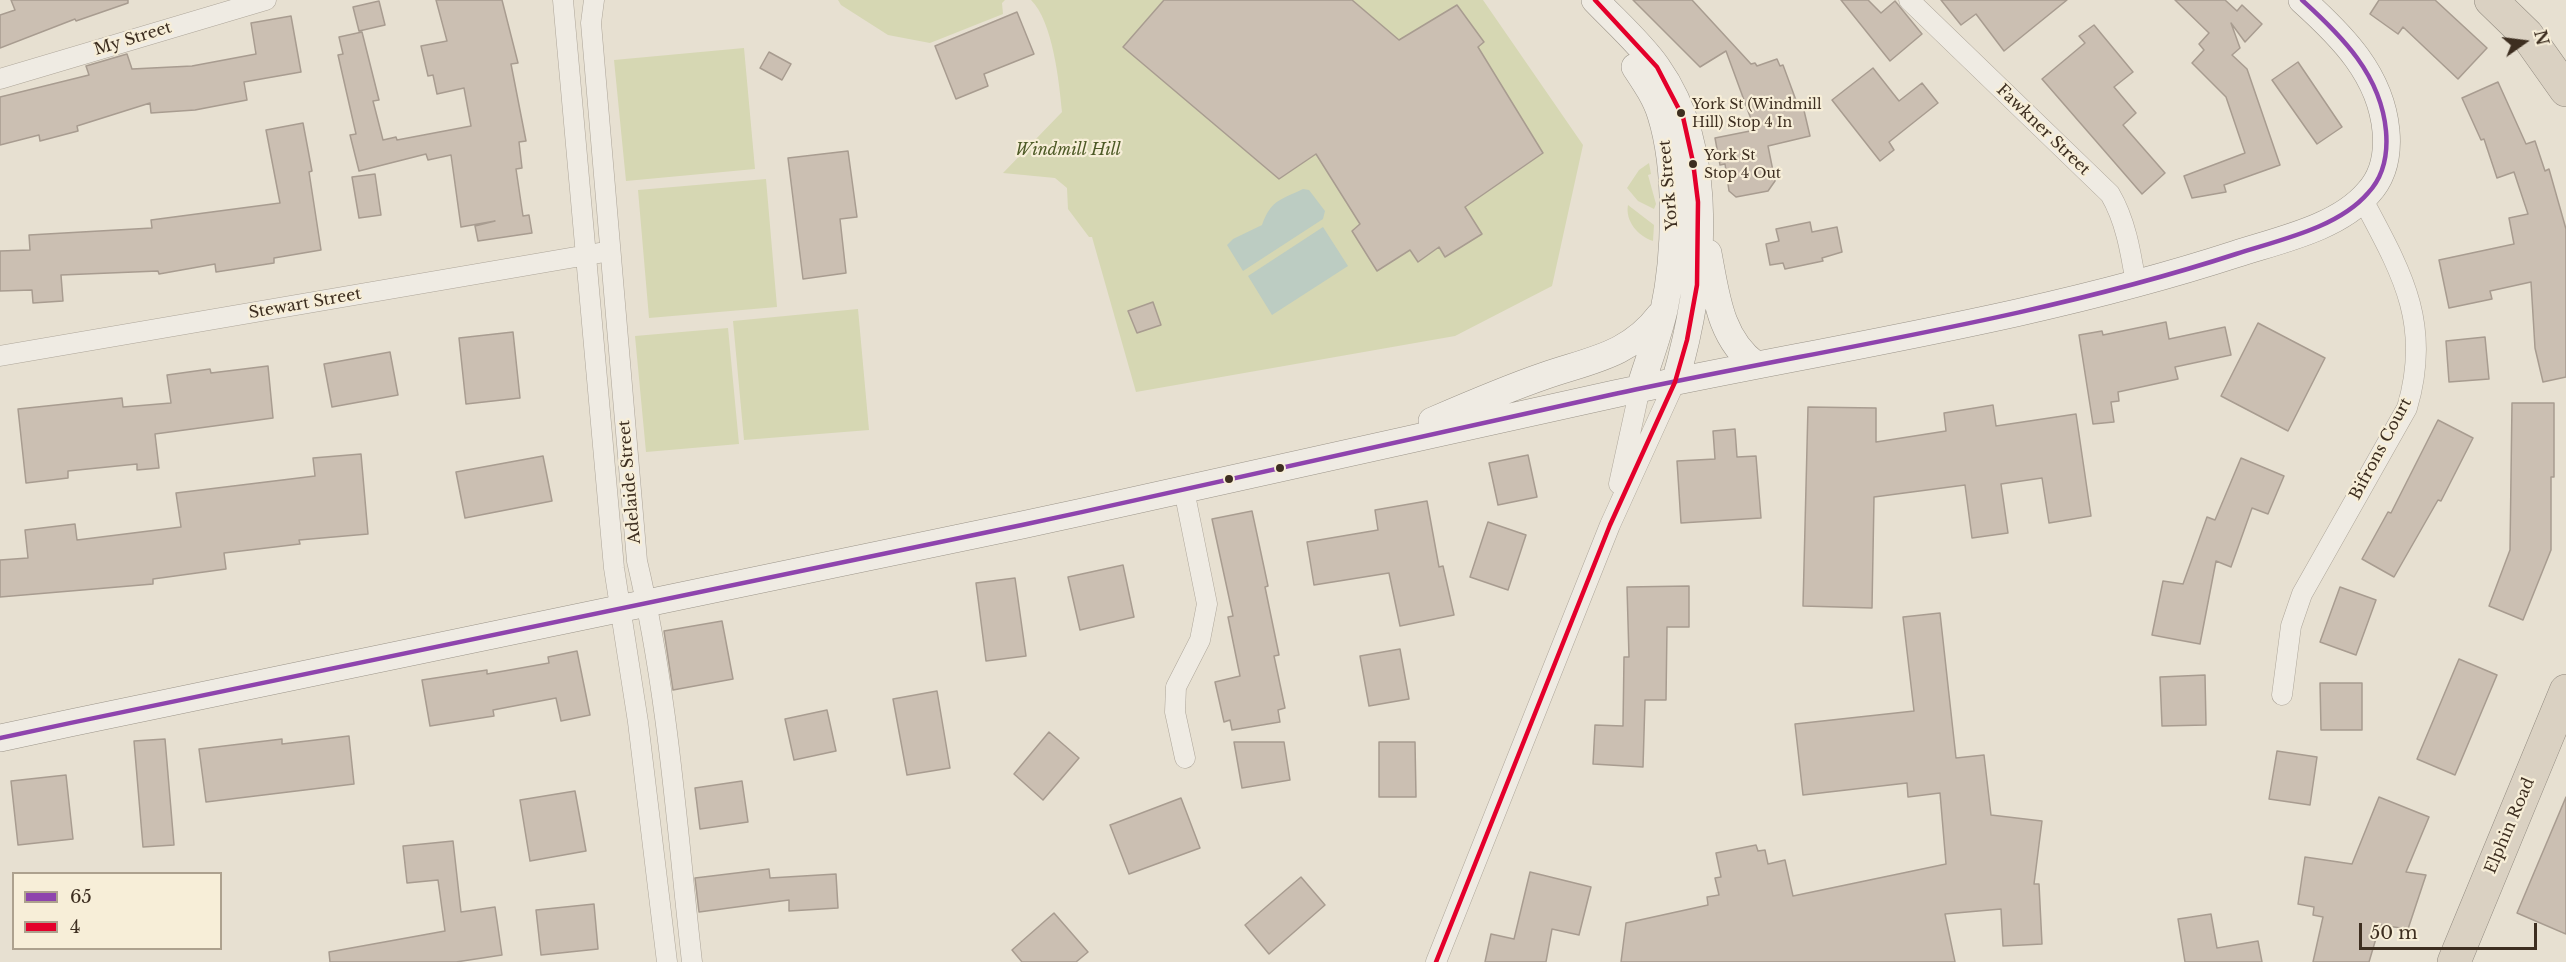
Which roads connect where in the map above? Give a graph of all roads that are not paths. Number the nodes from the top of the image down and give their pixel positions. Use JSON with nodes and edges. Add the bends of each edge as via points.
{"nodes":[{"id":1,"x":266,"y":0,"type":"edge"},
{"id":2,"x":564,"y":0,"type":"edge"},
{"id":3,"x":594,"y":0,"type":"edge"},
{"id":4,"x":1587,"y":0,"type":"edge"},
{"id":5,"x":1595,"y":0,"type":"edge"},
{"id":6,"x":1909,"y":0,"type":"edge"},
{"id":7,"x":2302,"y":0,"type":"edge"},
{"id":8,"x":2491,"y":0,"type":"edge"},
{"id":9,"x":591,"y":23,"type":"junction"},
{"id":10,"x":564,"y":27,"type":"junction"},
{"id":11,"x":595,"y":63,"type":"junction"},
{"id":12,"x":568,"y":66,"type":"junction"},
{"id":13,"x":0,"y":79,"type":"edge"},
{"id":14,"x":2566,"y":90,"type":"edge"},
{"id":15,"x":601,"y":132,"type":"junction"},
{"id":16,"x":574,"y":135,"type":"junction"},
{"id":17,"x":2363,"y":200,"type":"junction"},
{"id":18,"x":1698,"y":202,"type":"junction"},
{"id":19,"x":610,"y":251,"type":"junction"},
{"id":20,"x":586,"y":255,"type":"junction"},
{"id":21,"x":2136,"y":284,"type":"junction"},
{"id":22,"x":1663,"y":311,"type":"junction"},
{"id":23,"x":0,"y":356,"type":"edge"},
{"id":24,"x":1756,"y":365,"type":"junction"},
{"id":25,"x":1674,"y":382,"type":"junction"},
{"id":26,"x":1640,"y":388,"type":"junction"},
{"id":27,"x":1378,"y":445,"type":"junction"},
{"id":28,"x":627,"y":446,"type":"junction"},
{"id":29,"x":604,"y":449,"type":"junction"},
{"id":30,"x":1184,"y":490,"type":"junction"},
{"id":31,"x":1610,"y":525,"type":"junction"},
{"id":32,"x":637,"y":561,"type":"junction"},
{"id":33,"x":614,"y":568,"type":"junction"},
{"id":34,"x":647,"y":603,"type":"junction"},
{"id":35,"x":619,"y":608,"type":"junction"},
{"id":36,"x":2566,"y":691,"type":"edge"},
{"id":37,"x":2282,"y":695,"type":"dead end"},
{"id":38,"x":665,"y":720,"type":"junction"},
{"id":39,"x":638,"y":722,"type":"junction"},
{"id":40,"x":0,"y":738,"type":"edge"},
{"id":41,"x":1185,"y":758,"type":"dead end"},
{"id":42,"x":677,"y":826,"type":"junction"},
{"id":43,"x":651,"y":829,"type":"junction"},
{"id":44,"x":686,"y":909,"type":"junction"},
{"id":45,"x":661,"y":912,"type":"junction"},
{"id":46,"x":667,"y":962,"type":"edge"},
{"id":47,"x":692,"y":962,"type":"edge"},
{"id":48,"x":1436,"y":962,"type":"edge"},
{"id":49,"x":2454,"y":962,"type":"edge"}],
"edges":[{"from":1,"to":13,"type":"street","name":"My Street"},
{"from":2,"to":10,"type":"street","name":"Adelaide Street"},
{"from":3,"to":9,"type":"street","name":"Adelaide Street"},
{"from":4,"to":22,"type":"main road","name":"York Street","via":[[1644,80],[1661,114],[1674,237]]},
{"from":5,"to":18,"type":"main road","name":"York Street","via":[[1657,67],[1673,94],[1690,147]]},
{"from":6,"to":21,"type":"street","name":"Fawkner Street","via":[[2110,194],[2130,247]]},
{"from":7,"to":17,"type":"main road","via":[[2351,49],[2380,96],[2387,141],[2385,159],[2380,178]]},
{"from":8,"to":14,"type":"highway","via":[[2527,35]]},
{"from":9,"to":10,"type":"street"},
{"from":9,"to":11,"type":"street","name":"Adelaide Street"},
{"from":10,"to":12,"type":"street","name":"Adelaide Street"},
{"from":11,"to":12,"type":"street"},
{"from":11,"to":15,"type":"street","name":"Adelaide Street"},
{"from":12,"to":16,"type":"street","name":"Adelaide Street"},
{"from":15,"to":16,"type":"street"},
{"from":15,"to":19,"type":"street","name":"Adelaide Street"},
{"from":16,"to":20,"type":"street","name":"Adelaide Street"},
{"from":17,"to":21,"type":"main road","via":[[2335,218],[2289,237]]},
{"from":17,"to":37,"type":"street","name":"Bifrons Court","via":[[2410,300],[2417,330],[2415,382],[2407,408],[2302,594],[2291,626]]},
{"from":18,"to":24,"type":"main road","via":[[1721,317],[1737,348]]},
{"from":18,"to":25,"type":"main road","name":"York Street","via":[[1696,285]]},
{"from":19,"to":20,"type":"street","name":"Stewart Street"},
{"from":19,"to":28,"type":"street","name":"Adelaide Street"},
{"from":20,"to":23,"type":"street","name":"Stewart Street"},
{"from":20,"to":29,"type":"street","name":"Adelaide Street"},
{"from":21,"to":24,"type":"main road"},
{"from":22,"to":26,"type":"main road","name":"York Street"},
{"from":22,"to":27,"type":"main road","via":[[1641,337],[1623,349],[1507,390]]},
{"from":24,"to":25,"type":"main road"},
{"from":25,"to":26,"type":"main road"},
{"from":25,"to":31,"type":"street"},
{"from":26,"to":27,"type":"main road"},
{"from":26,"to":31,"type":"street"},
{"from":27,"to":30,"type":"main road"},
{"from":28,"to":29,"type":"street"},
{"from":28,"to":32,"type":"street","name":"Adelaide Street"},
{"from":29,"to":33,"type":"street","name":"Adelaide Street"},
{"from":30,"to":34,"type":"main road"},
{"from":30,"to":41,"type":"street","via":[[1207,604],[1200,640],[1176,687],[1175,712]]},
{"from":31,"to":48,"type":"street"},
{"from":32,"to":33,"type":"street"},
{"from":32,"to":34,"type":"street","name":"Adelaide Street"},
{"from":33,"to":35,"type":"street","name":"Adelaide Street"},
{"from":34,"to":35,"type":"main road"},
{"from":34,"to":38,"type":"street","name":"Adelaide Street"},
{"from":35,"to":39,"type":"street","name":"Adelaide Street"},
{"from":35,"to":40,"type":"main road"},
{"from":36,"to":49,"type":"highway","name":"Elphin Road"},
{"from":38,"to":39,"type":"street"},
{"from":38,"to":42,"type":"street","name":"Adelaide Street"},
{"from":39,"to":43,"type":"street","name":"Adelaide Street"},
{"from":42,"to":43,"type":"street"},
{"from":42,"to":44,"type":"street","name":"Adelaide Street"},
{"from":43,"to":45,"type":"street","name":"Adelaide Street"},
{"from":44,"to":45,"type":"street"},
{"from":44,"to":47,"type":"street","name":"Adelaide Street"},
{"from":45,"to":46,"type":"street","name":"Adelaide Street"}]}
